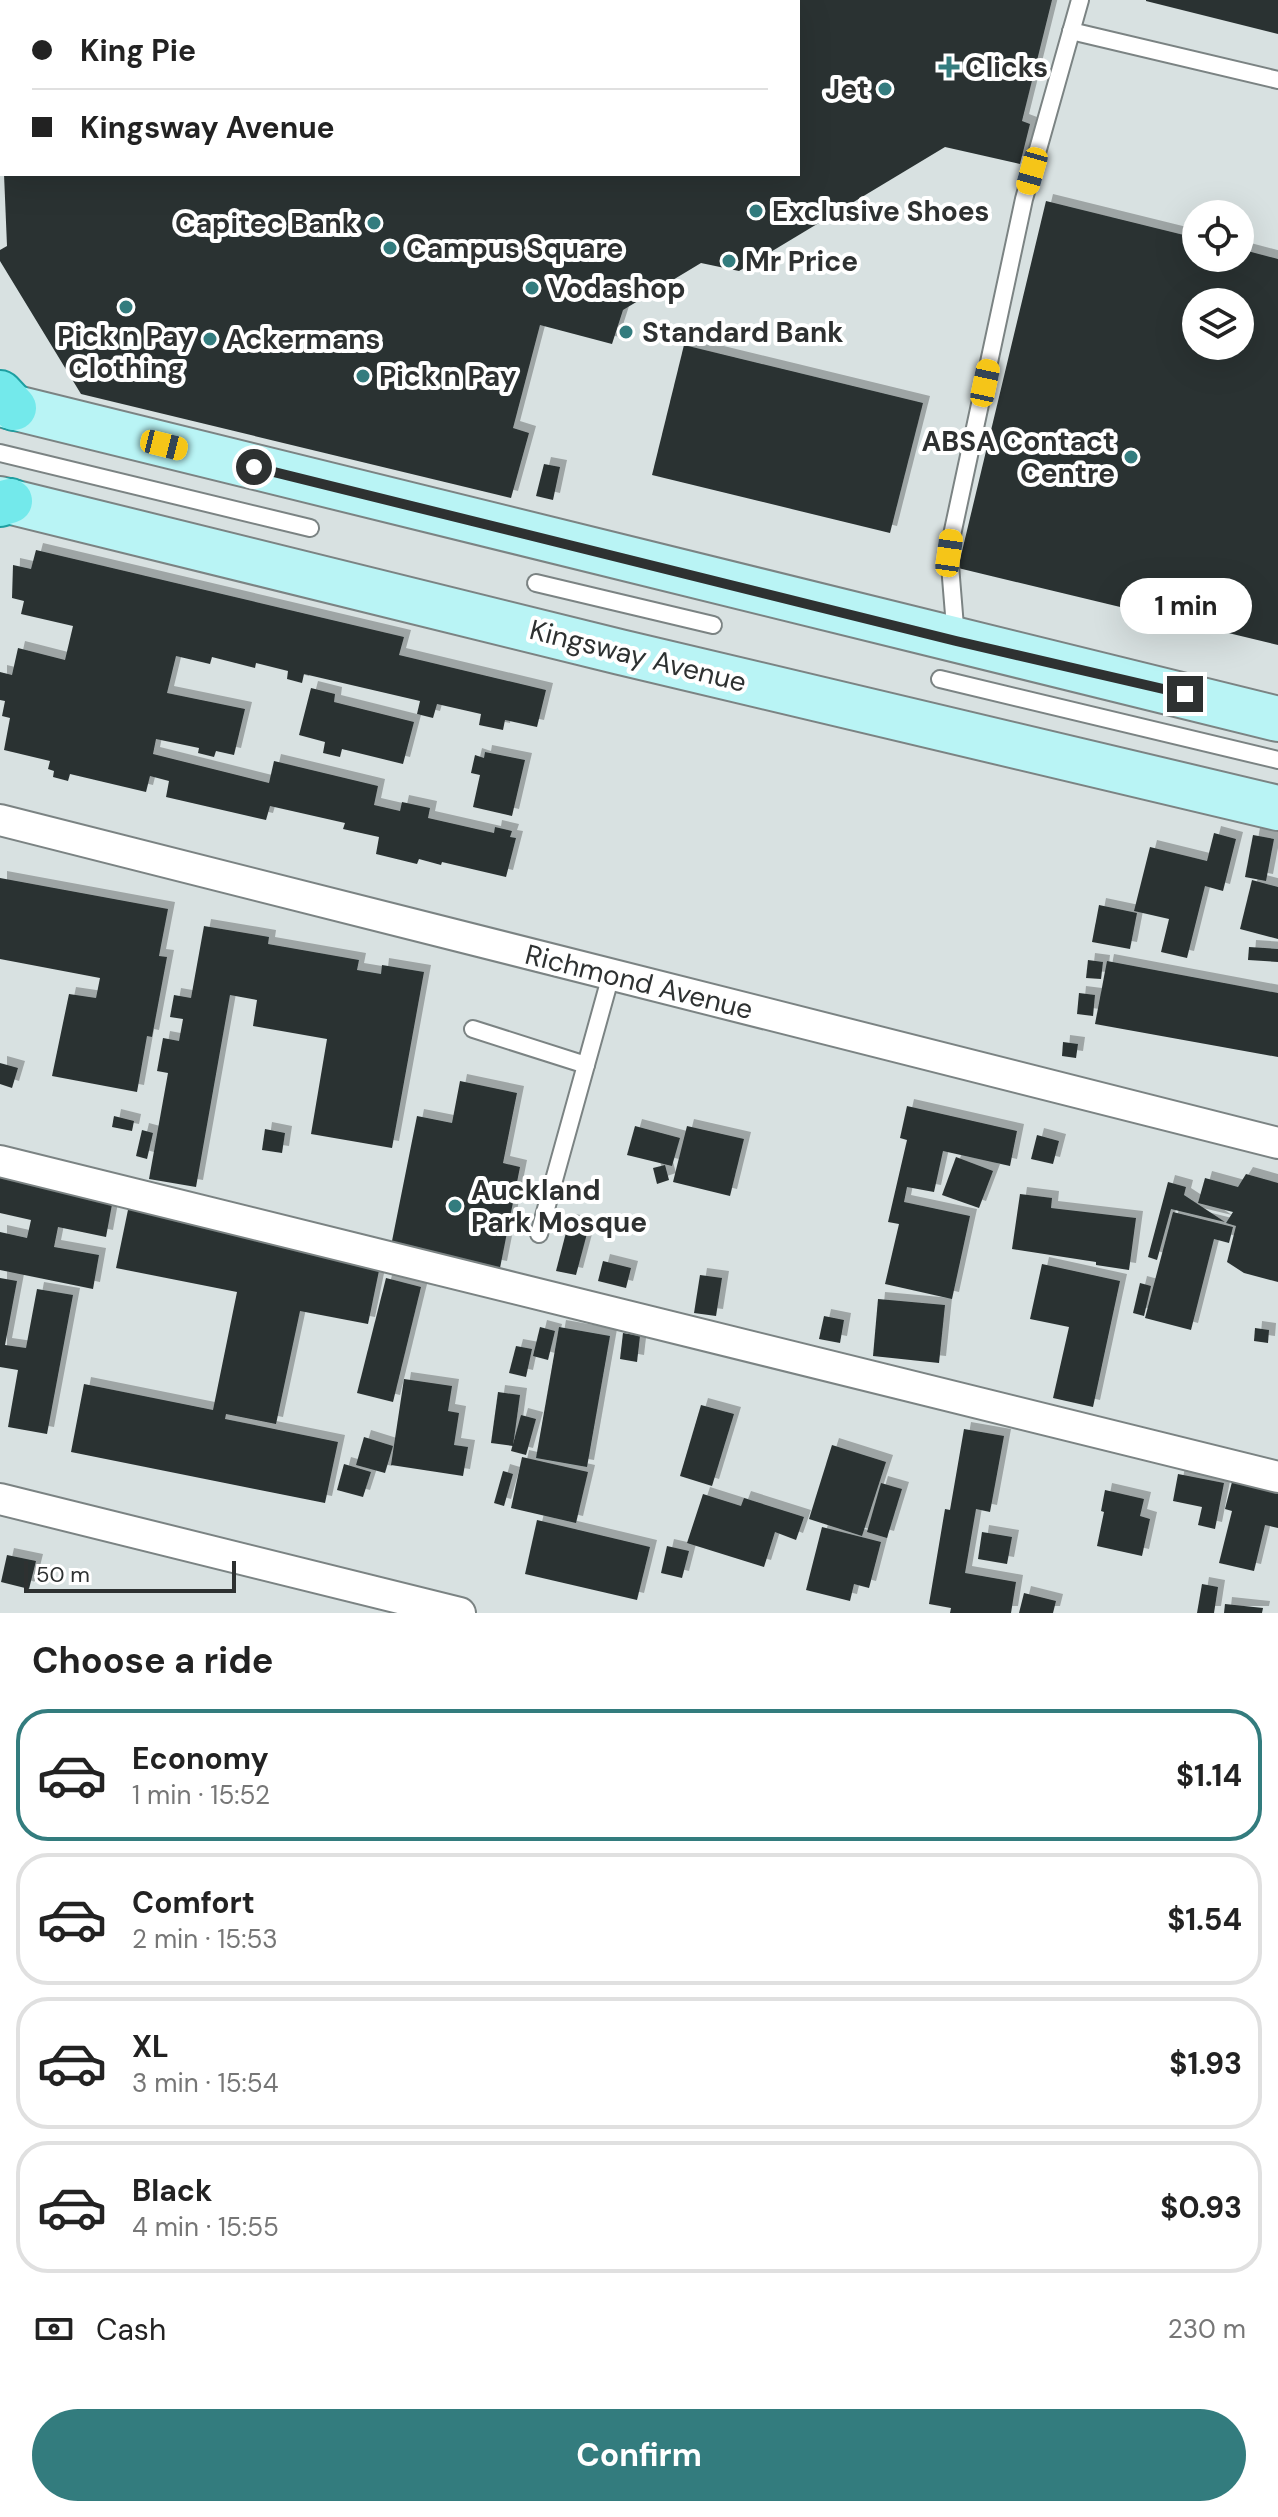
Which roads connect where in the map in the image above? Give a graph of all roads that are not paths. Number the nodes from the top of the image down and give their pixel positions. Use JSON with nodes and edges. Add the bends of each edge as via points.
{"nodes":[{"id":1,"x":1080,"y":0,"type":"edge"},
{"id":2,"x":1071,"y":31,"type":"junction"},
{"id":3,"x":1278,"y":80,"type":"edge"},
{"id":4,"x":5,"y":402,"type":"edge"},
{"id":5,"x":0,"y":453,"type":"edge"},
{"id":6,"x":3,"y":501,"type":"edge"},
{"id":7,"x":310,"y":528,"type":"dead end"},
{"id":8,"x":536,"y":583,"type":"dead end"},
{"id":9,"x":713,"y":625,"type":"dead end"},
{"id":10,"x":948,"y":660,"type":"junction"},
{"id":11,"x":1278,"y":719,"type":"edge"},
{"id":12,"x":1278,"y":760,"type":"edge"},
{"id":13,"x":1278,"y":808,"type":"edge"},
{"id":14,"x":0,"y":820,"type":"edge"},
{"id":15,"x":611,"y":975,"type":"junction"},
{"id":16,"x":473,"y":1029,"type":"dead end"},
{"id":17,"x":586,"y":1065,"type":"junction"},
{"id":18,"x":1278,"y":1143,"type":"edge"},
{"id":19,"x":0,"y":1161,"type":"edge"},
{"id":20,"x":539,"y":1234,"type":"dead end"},
{"id":21,"x":1278,"y":1477,"type":"edge"},
{"id":22,"x":0,"y":1499,"type":"edge"},
{"id":23,"x":460,"y":1613,"type":"edge"}],
"edges":[{"from":1,"to":2,"type":"lane"},
{"from":2,"to":3,"type":"lane"},
{"from":2,"to":10,"type":"lane","via":[[1024,199],[952,535]]},
{"from":4,"to":10,"type":"main road"},
{"from":5,"to":7,"type":"lane"},
{"from":6,"to":13,"type":"main road","name":"Kingsway Avenue"},
{"from":8,"to":9,"type":"lane"},
{"from":10,"to":11,"type":"main road","via":[[1185,694]]},
{"from":10,"to":12,"type":"lane"},
{"from":14,"to":15,"type":"street","name":"Richmond Avenue"},
{"from":15,"to":17,"type":"lane"},
{"from":15,"to":18,"type":"street","name":"Richmond Avenue"},
{"from":16,"to":17,"type":"lane"},
{"from":17,"to":20,"type":"lane"},
{"from":19,"to":21,"type":"street"},
{"from":22,"to":23,"type":"street"}]}
